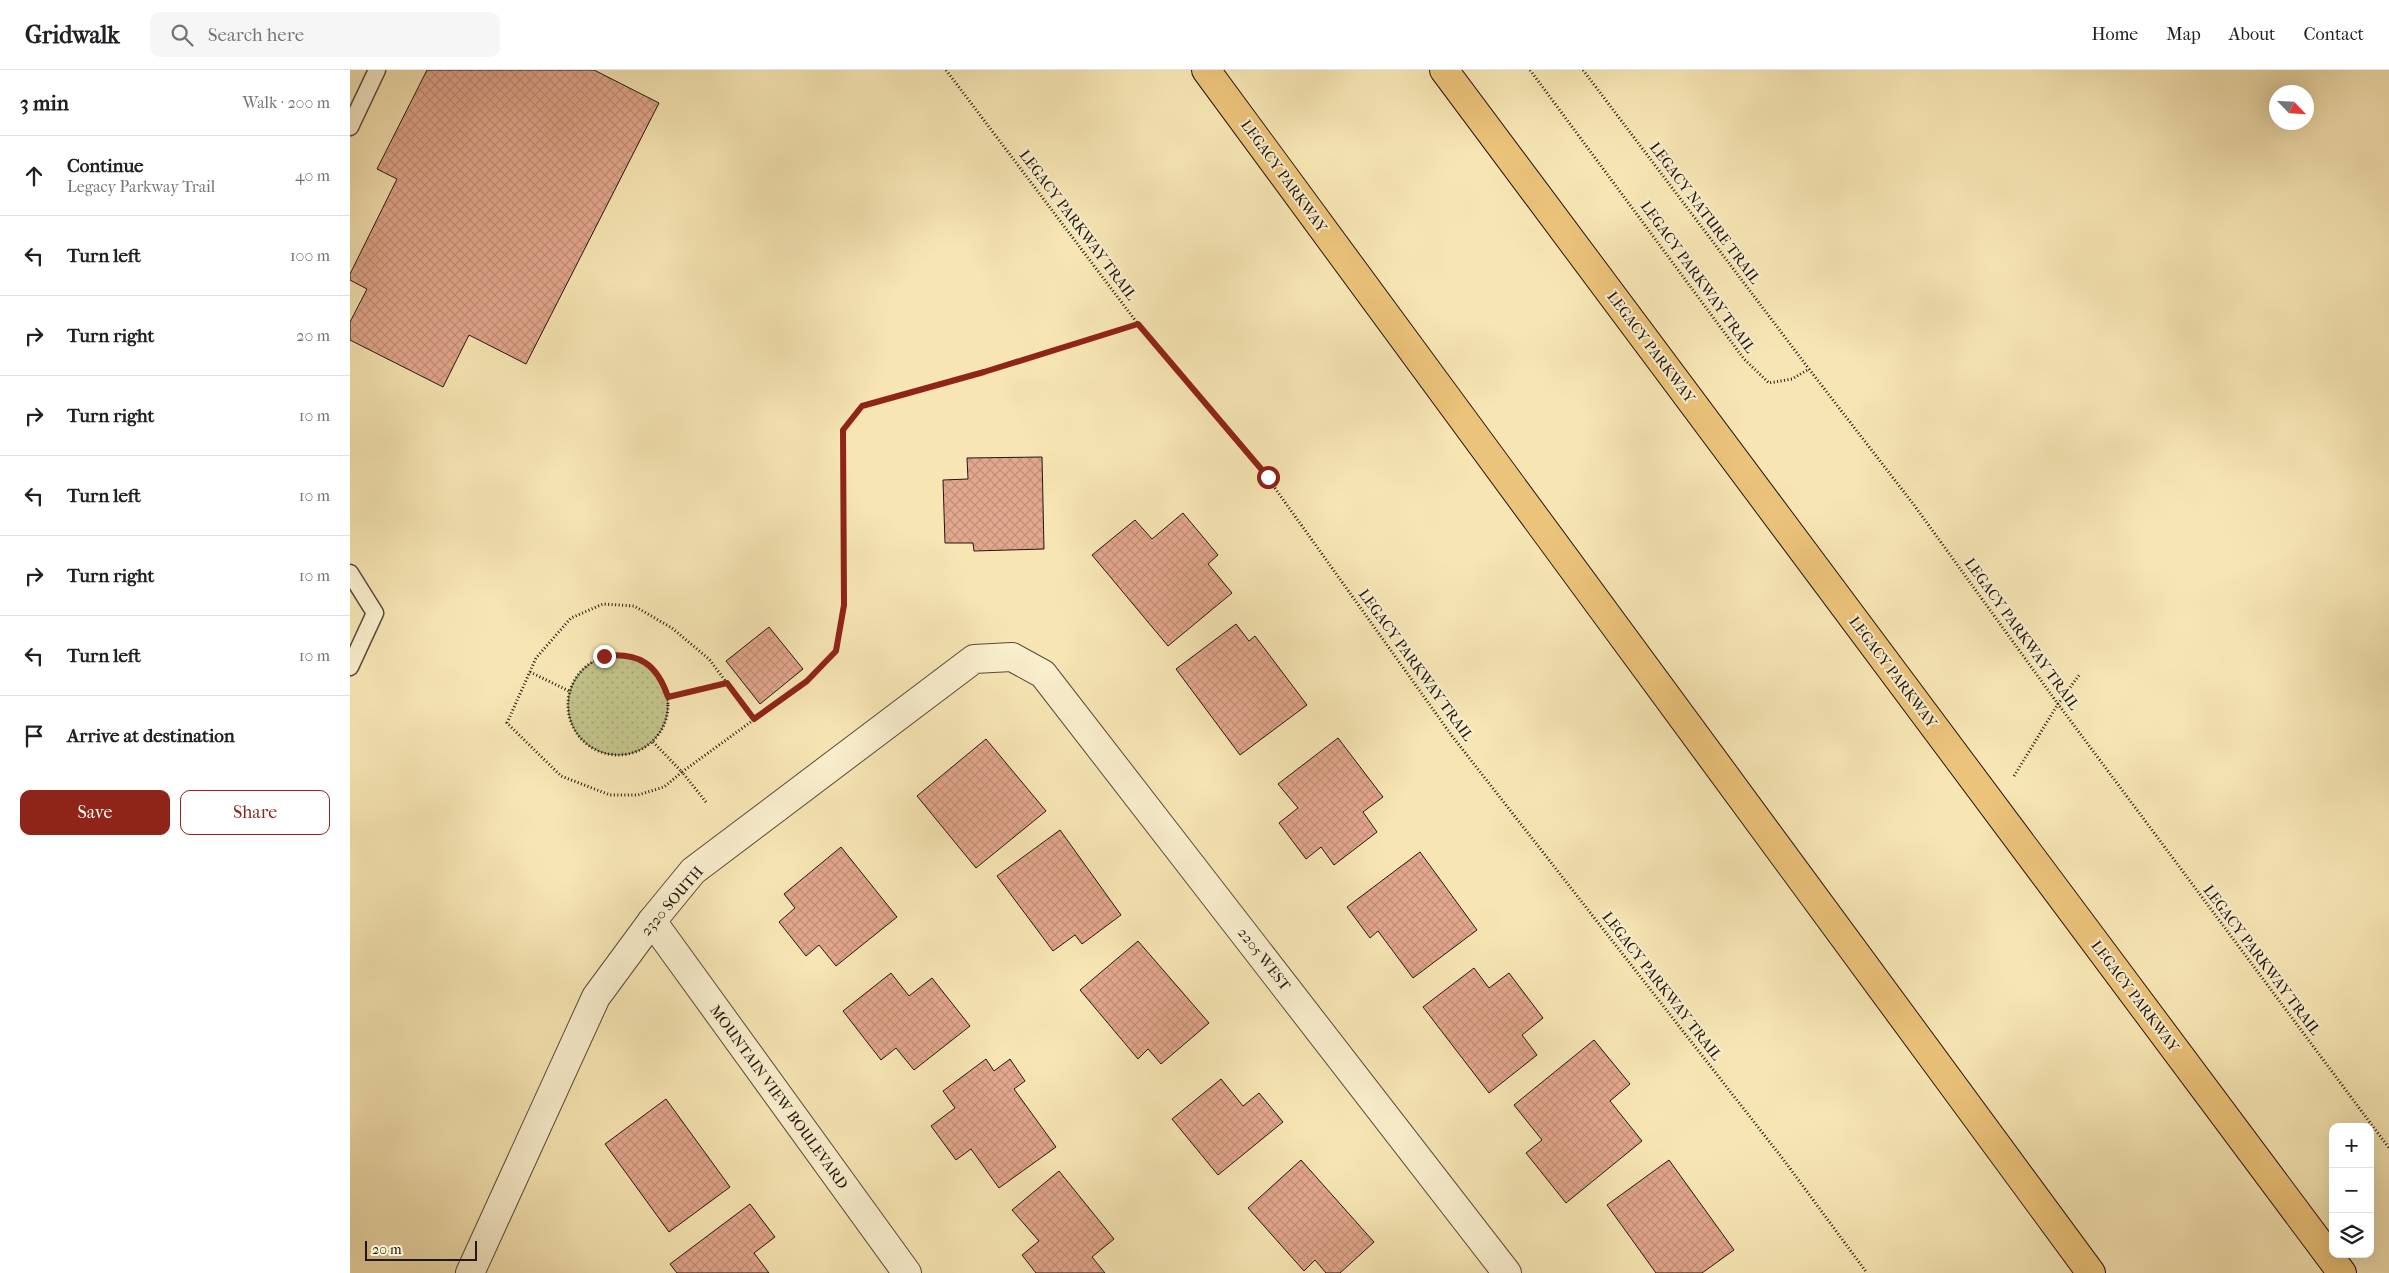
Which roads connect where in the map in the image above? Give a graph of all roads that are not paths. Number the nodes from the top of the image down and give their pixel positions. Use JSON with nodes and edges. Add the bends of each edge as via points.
{"nodes":[{"id":1,"x":377,"y":70,"type":"edge"},
{"id":2,"x":1206,"y":70,"type":"edge"},
{"id":3,"x":1444,"y":70,"type":"edge"},
{"id":4,"x":350,"y":127,"type":"edge"},
{"id":5,"x":350,"y":572,"type":"edge"},
{"id":6,"x":1012,"y":658,"type":"joint"},
{"id":7,"x":350,"y":667,"type":"edge"},
{"id":8,"x":652,"y":921,"type":"junction"},
{"id":9,"x":470,"y":1273,"type":"edge"},
{"id":10,"x":907,"y":1273,"type":"edge"},
{"id":11,"x":1507,"y":1273,"type":"edge"},
{"id":12,"x":2091,"y":1273,"type":"edge"},
{"id":13,"x":2342,"y":1273,"type":"edge"}],
"edges":[{"from":1,"to":4,"type":"lane"},
{"from":2,"to":12,"type":"highway","name":"LEGACY PARKWAY"},
{"from":3,"to":13,"type":"highway","name":"LEGACY PARKWAY"},
{"from":5,"to":7,"type":"lane","via":[[375,613]]},
{"from":6,"to":8,"type":"street","name":"2320 SOUTH","via":[[974,659],[693,872]]},
{"from":6,"to":11,"type":"street","name":"2205 WEST","via":[[1043,674]]},
{"from":8,"to":9,"type":"street","name":"2320 SOUTH","via":[[596,997]]},
{"from":8,"to":10,"type":"street","name":"MOUNTAIN VIEW BOULEVARD"}]}
